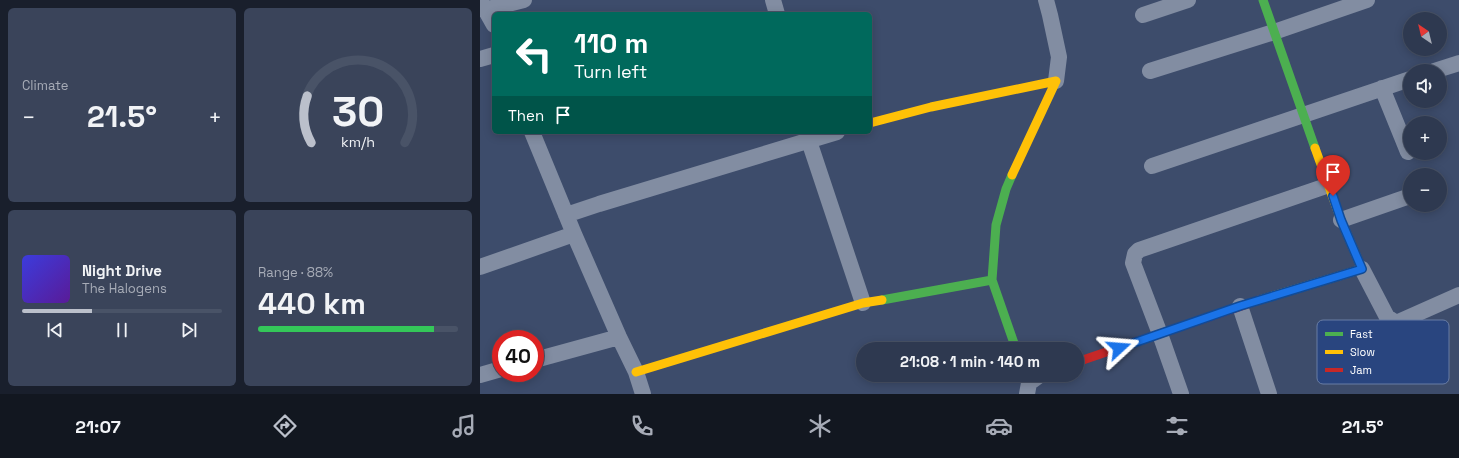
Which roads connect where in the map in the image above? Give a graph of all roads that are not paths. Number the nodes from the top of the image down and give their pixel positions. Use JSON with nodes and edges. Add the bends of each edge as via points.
{"nodes":[{"id":1,"x":524,"y":0,"type":"edge"},
{"id":2,"x":773,"y":0,"type":"edge"},
{"id":3,"x":1046,"y":0,"type":"edge"},
{"id":4,"x":1188,"y":0,"type":"edge"},
{"id":5,"x":1263,"y":0,"type":"edge"},
{"id":6,"x":1368,"y":0,"type":"edge"},
{"id":7,"x":482,"y":5,"type":"edge"},
{"id":8,"x":776,"y":12,"type":"edge"},
{"id":9,"x":1143,"y":15,"type":"dead end"},
{"id":10,"x":492,"y":22,"type":"edge"},
{"id":11,"x":1274,"y":32,"type":"junction"},
{"id":12,"x":492,"y":56,"type":"edge"},
{"id":13,"x":480,"y":59,"type":"edge"},
{"id":14,"x":1459,"y":63,"type":"edge"},
{"id":15,"x":1447,"y":67,"type":"edge"},
{"id":16,"x":1150,"y":71,"type":"dead end"},
{"id":17,"x":1056,"y":81,"type":"junction"},
{"id":18,"x":1403,"y":81,"type":"edge"},
{"id":19,"x":1382,"y":88,"type":"junction"},
{"id":20,"x":1303,"y":114,"type":"junction"},
{"id":21,"x":872,"y":122,"type":"edge"},
{"id":22,"x":533,"y":134,"type":"edge"},
{"id":23,"x":822,"y":134,"type":"edge"},
{"id":24,"x":807,"y":136,"type":"edge"},
{"id":25,"x":1403,"y":140,"type":"edge"},
{"id":26,"x":1152,"y":166,"type":"dead end"},
{"id":27,"x":1329,"y":185,"type":"junction"},
{"id":28,"x":1403,"y":198,"type":"edge"},
{"id":29,"x":566,"y":215,"type":"junction"},
{"id":30,"x":1341,"y":220,"type":"junction"},
{"id":31,"x":574,"y":234,"type":"junction"},
{"id":32,"x":480,"y":267,"type":"edge"},
{"id":33,"x":1362,"y":269,"type":"junction"},
{"id":34,"x":992,"y":280,"type":"junction"},
{"id":35,"x":1459,"y":295,"type":"edge"},
{"id":36,"x":863,"y":303,"type":"junction"},
{"id":37,"x":1240,"y":306,"type":"junction"},
{"id":38,"x":1392,"y":320,"type":"edge"},
{"id":39,"x":1403,"y":320,"type":"edge"},
{"id":40,"x":1160,"y":334,"type":"junction"},
{"id":41,"x":619,"y":337,"type":"junction"},
{"id":42,"x":1014,"y":342,"type":"edge"},
{"id":43,"x":544,"y":358,"type":"edge"},
{"id":44,"x":1084,"y":360,"type":"edge"},
{"id":45,"x":492,"y":372,"type":"edge"},
{"id":46,"x":636,"y":372,"type":"junction"},
{"id":47,"x":480,"y":375,"type":"edge"},
{"id":48,"x":643,"y":394,"type":"edge"},
{"id":49,"x":1181,"y":394,"type":"edge"},
{"id":50,"x":1269,"y":394,"type":"edge"}],
"edges":[{"from":1,"to":7,"type":"street"},
{"from":2,"to":8,"type":"street"},
{"from":3,"to":17,"type":"street","via":[[1059,57]]},
{"from":4,"to":9,"type":"street"},
{"from":5,"to":11,"type":"street"},
{"from":6,"to":11,"type":"street"},
{"from":7,"to":10,"type":"street"},
{"from":11,"to":16,"type":"street"},
{"from":11,"to":20,"type":"street"},
{"from":12,"to":13,"type":"street"},
{"from":14,"to":15,"type":"street"},
{"from":17,"to":21,"type":"street","via":[[931,107]]},
{"from":17,"to":34,"type":"street","via":[[1006,189],[996,225]]},
{"from":18,"to":19,"type":"street"},
{"from":19,"to":20,"type":"street"},
{"from":19,"to":25,"type":"street"},
{"from":20,"to":26,"type":"street"},
{"from":20,"to":27,"type":"street"},
{"from":22,"to":29,"type":"street"},
{"from":23,"to":24,"type":"street"},
{"from":24,"to":29,"type":"street"},
{"from":24,"to":36,"type":"street"},
{"from":27,"to":30,"type":"street"},
{"from":27,"to":40,"type":"street","via":[[1139,250],[1133,263]]},
{"from":28,"to":30,"type":"street"},
{"from":29,"to":31,"type":"street"},
{"from":30,"to":33,"type":"street"},
{"from":31,"to":32,"type":"street"},
{"from":31,"to":41,"type":"street"},
{"from":33,"to":37,"type":"street"},
{"from":33,"to":38,"type":"street","via":[[1387,317]]},
{"from":34,"to":36,"type":"street"},
{"from":34,"to":42,"type":"street"},
{"from":35,"to":39,"type":"street"},
{"from":36,"to":46,"type":"street"},
{"from":37,"to":40,"type":"street"},
{"from":37,"to":50,"type":"street"},
{"from":40,"to":44,"type":"street"},
{"from":40,"to":49,"type":"street"},
{"from":41,"to":43,"type":"street"},
{"from":41,"to":46,"type":"street"},
{"from":45,"to":47,"type":"street"},
{"from":46,"to":48,"type":"street"}]}
